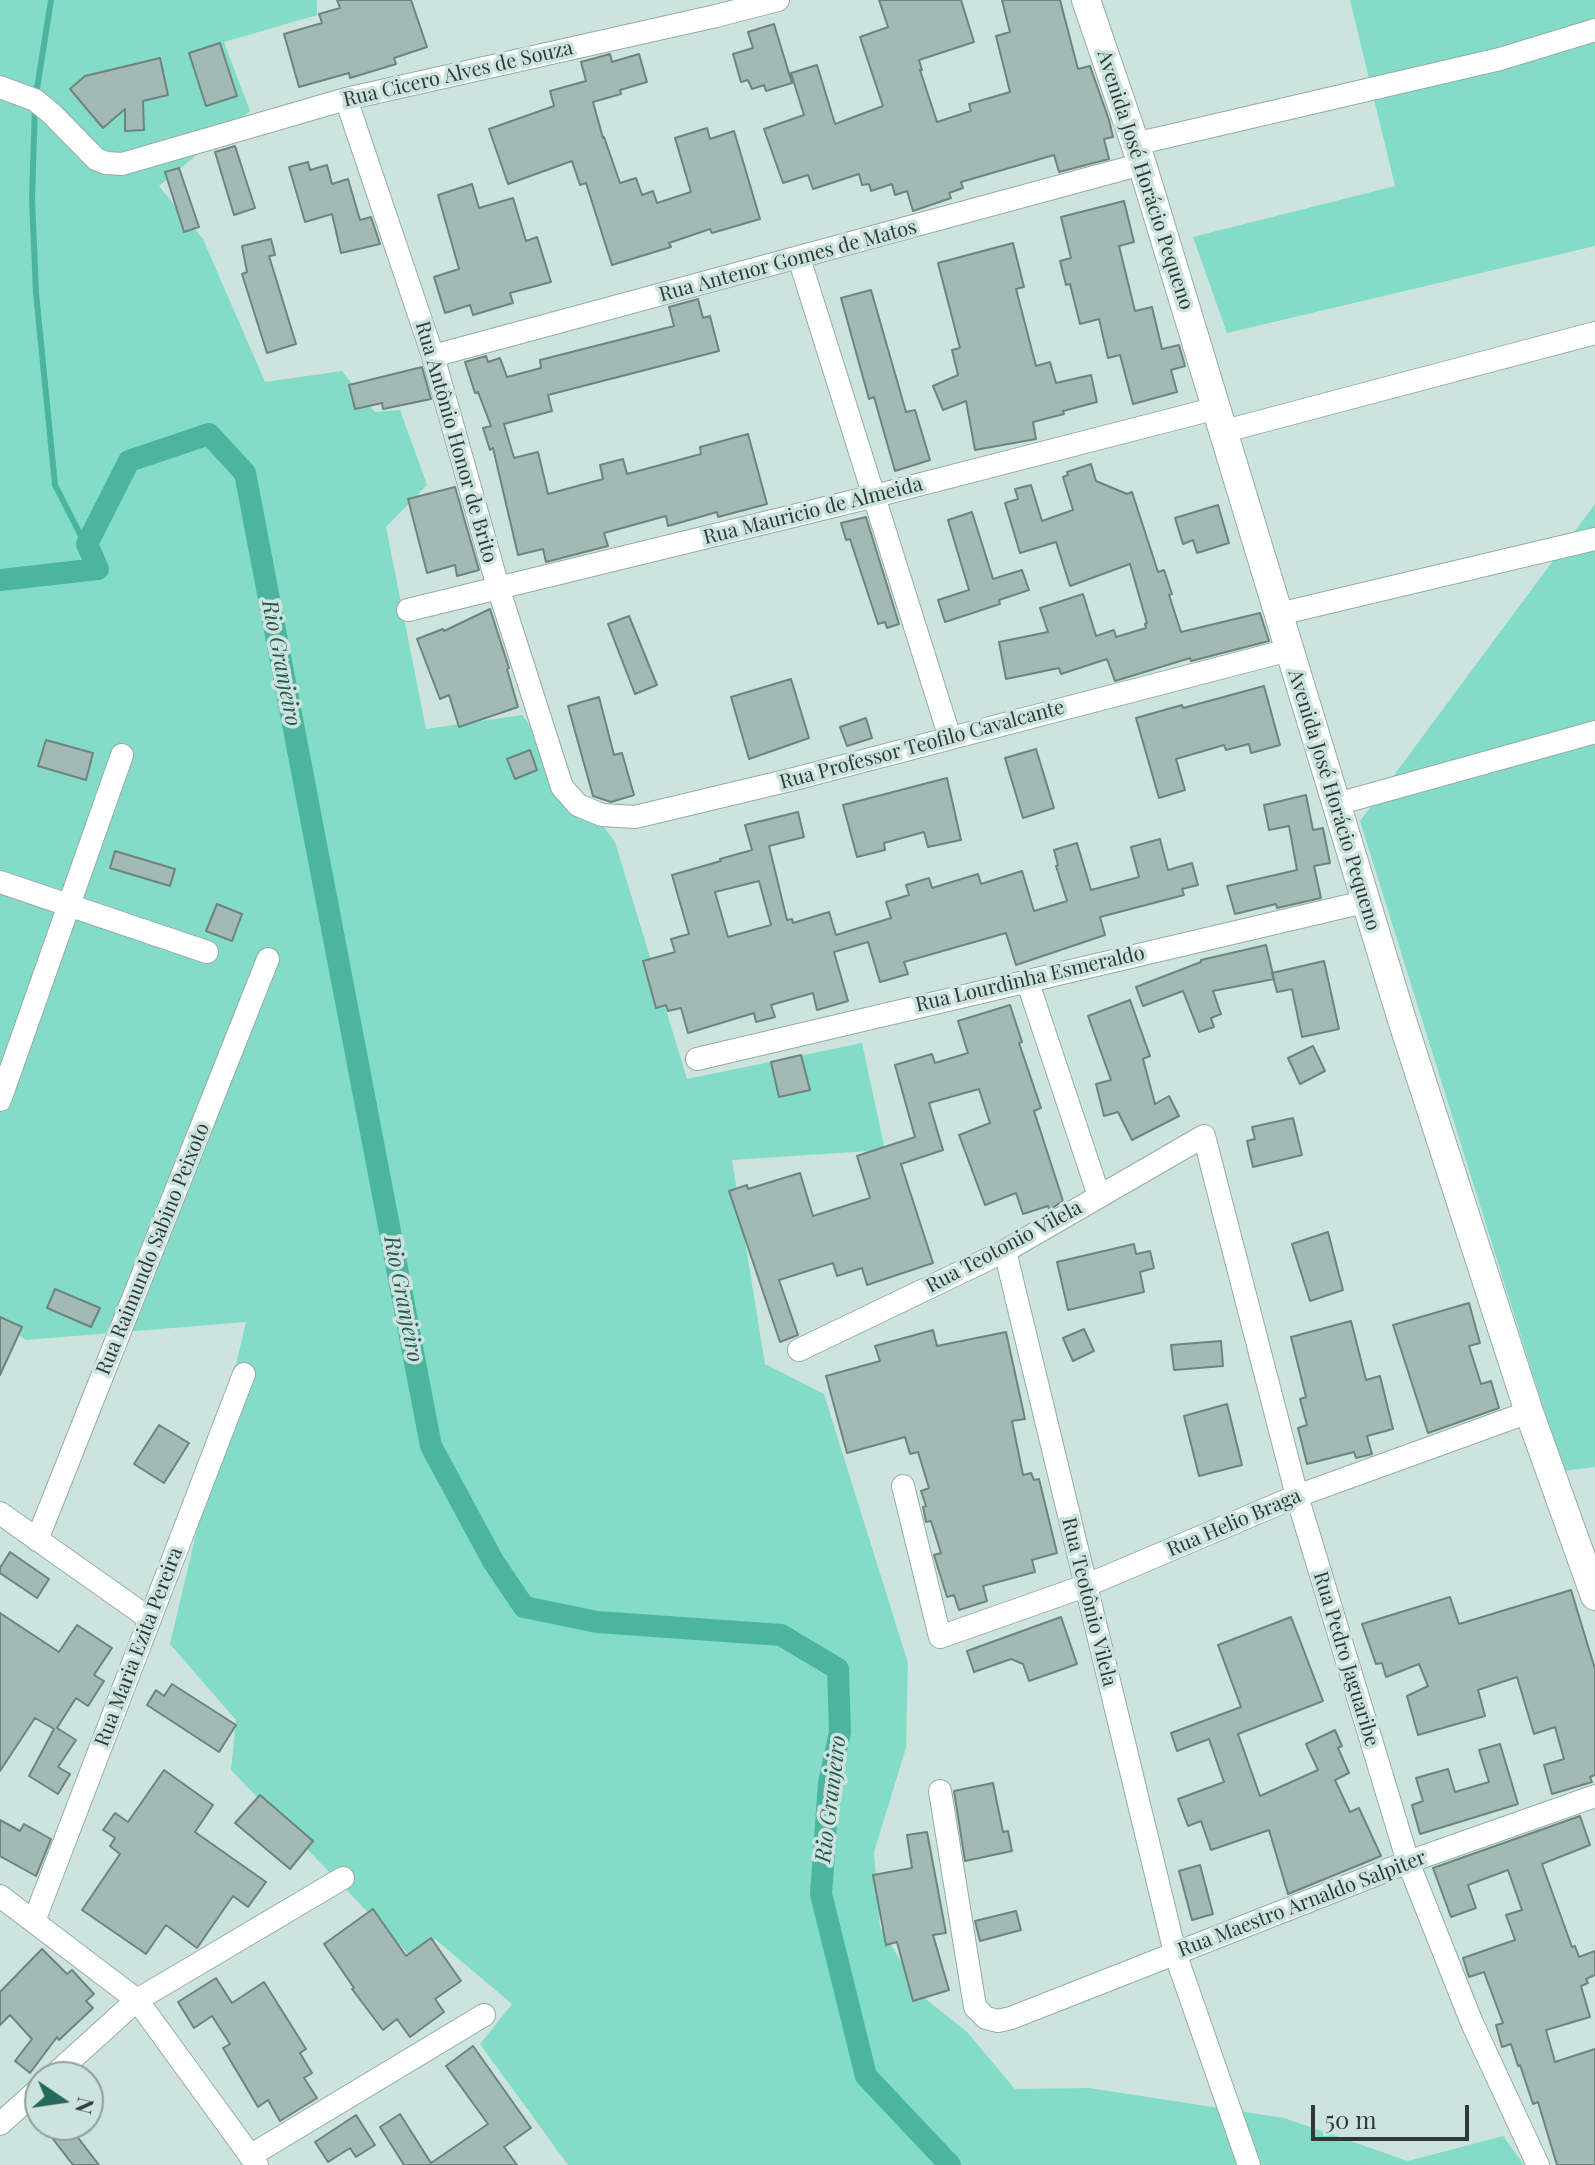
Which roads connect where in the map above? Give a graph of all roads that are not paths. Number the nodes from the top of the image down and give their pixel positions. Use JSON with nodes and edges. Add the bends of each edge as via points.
{"nodes":[{"id":1,"x":778,"y":0,"type":"edge"},
{"id":2,"x":1086,"y":0,"type":"edge"},
{"id":3,"x":1595,"y":30,"type":"edge"},
{"id":4,"x":0,"y":87,"type":"edge"},
{"id":5,"x":346,"y":99,"type":"junction"},
{"id":6,"x":1139,"y":154,"type":"junction"},
{"id":7,"x":799,"y":258,"type":"junction"},
{"id":8,"x":1595,"y":333,"type":"edge"},
{"id":9,"x":433,"y":356,"type":"junction"},
{"id":10,"x":1221,"y":420,"type":"junction"},
{"id":11,"x":875,"y":496,"type":"junction"},
{"id":12,"x":1595,"y":539,"type":"edge"},
{"id":13,"x":498,"y":587,"type":"junction"},
{"id":14,"x":408,"y":610,"type":"dead end"},
{"id":15,"x":1279,"y":614,"type":"junction"},
{"id":16,"x":1289,"y":650,"type":"junction"},
{"id":17,"x":1595,"y":732,"type":"edge"},
{"id":18,"x":950,"y":738,"type":"junction"},
{"id":19,"x":122,"y":755,"type":"dead end"},
{"id":20,"x":562,"y":787,"type":"joint"},
{"id":21,"x":1337,"y":804,"type":"junction"},
{"id":22,"x":0,"y":882,"type":"edge"},
{"id":23,"x":1364,"y":902,"type":"junction"},
{"id":24,"x":69,"y":905,"type":"junction"},
{"id":25,"x":207,"y":952,"type":"dead end"},
{"id":26,"x":268,"y":959,"type":"dead end"},
{"id":27,"x":1027,"y":980,"type":"junction"},
{"id":28,"x":697,"y":1059,"type":"dead end"},
{"id":29,"x":0,"y":1100,"type":"edge"},
{"id":30,"x":1204,"y":1136,"type":"joint"},
{"id":31,"x":1099,"y":1196,"type":"junction"},
{"id":32,"x":1005,"y":1251,"type":"junction"},
{"id":33,"x":799,"y":1350,"type":"dead end"},
{"id":34,"x":244,"y":1374,"type":"dead end"},
{"id":35,"x":1529,"y":1412,"type":"junction"},
{"id":36,"x":903,"y":1486,"type":"dead end"},
{"id":37,"x":1297,"y":1496,"type":"junction"},
{"id":38,"x":0,"y":1513,"type":"edge"},
{"id":39,"x":37,"y":1540,"type":"junction"},
{"id":40,"x":1085,"y":1586,"type":"junction"},
{"id":41,"x":1595,"y":1596,"type":"edge"},
{"id":42,"x":150,"y":1619,"type":"junction"},
{"id":43,"x":940,"y":1791,"type":"dead end"},
{"id":44,"x":1595,"y":1796,"type":"edge"},
{"id":45,"x":1408,"y":1862,"type":"junction"},
{"id":46,"x":343,"y":1878,"type":"dead end"},
{"id":47,"x":0,"y":1896,"type":"edge"},
{"id":48,"x":34,"y":1921,"type":"junction"},
{"id":49,"x":1175,"y":1953,"type":"junction"},
{"id":50,"x":137,"y":2000,"type":"junction"},
{"id":51,"x":484,"y":2015,"type":"dead end"},
{"id":52,"x":70,"y":2061,"type":"edge"},
{"id":53,"x":24,"y":2102,"type":"edge"},
{"id":54,"x":0,"y":2124,"type":"edge"},
{"id":55,"x":253,"y":2160,"type":"edge"},
{"id":56,"x":1249,"y":2165,"type":"edge"},
{"id":57,"x":1538,"y":2165,"type":"edge"}],
"edges":[{"from":1,"to":5,"type":"street","name":"Rua Cicero Alves de Souza"},
{"from":2,"to":6,"type":"street","name":"Avenida José Horácio Pequeno"},
{"from":3,"to":6,"type":"street","name":"Rua Antenor Gomes de Matos"},
{"from":4,"to":5,"type":"street","name":"Rua Cicero Alves de Souza","via":[[35,100],[96,159],[122,164]]},
{"from":5,"to":9,"type":"street","name":"Rua Antônio Honor de Brito"},
{"from":6,"to":7,"type":"street","name":"Rua Antenor Gomes de Matos"},
{"from":6,"to":10,"type":"street","name":"Avenida José Horácio Pequeno"},
{"from":7,"to":9,"type":"street","name":"Rua Antenor Gomes de Matos"},
{"from":7,"to":11,"type":"street"},
{"from":8,"to":10,"type":"street","name":"Rua Mauricio de Almeida"},
{"from":9,"to":13,"type":"street","name":"Rua Antônio Honor de Brito"},
{"from":10,"to":11,"type":"street","name":"Rua Mauricio de Almeida"},
{"from":10,"to":15,"type":"street","name":"Avenida José Horácio Pequeno"},
{"from":11,"to":13,"type":"street","name":"Rua Mauricio de Almeida"},
{"from":11,"to":18,"type":"street"},
{"from":12,"to":15,"type":"street"},
{"from":13,"to":14,"type":"street","name":"Rua Mauricio de Almeida"},
{"from":13,"to":20,"type":"street","name":"Rua Antônio Honor de Brito"},
{"from":15,"to":16,"type":"street","name":"Avenida José Horácio Pequeno"},
{"from":16,"to":18,"type":"street","name":"Rua Professor Teofilo Cavalcante"},
{"from":16,"to":21,"type":"street","name":"Avenida José Horácio Pequeno"},
{"from":17,"to":21,"type":"street"},
{"from":18,"to":20,"type":"street","name":"Rua Professor Teofilo Cavalcante","via":[[635,817],[602,815],[578,805]]},
{"from":19,"to":24,"type":"street"},
{"from":21,"to":23,"type":"street","name":"Avenida José Horácio Pequeno"},
{"from":22,"to":24,"type":"street"},
{"from":23,"to":27,"type":"street","name":"Rua Lourdinha Esmeraldo"},
{"from":23,"to":35,"type":"street","name":"Avenida José Horácio Pequeno"},
{"from":24,"to":25,"type":"street"},
{"from":24,"to":29,"type":"street"},
{"from":26,"to":39,"type":"street","name":"Rua Raimundo Sabino Peixoto"},
{"from":27,"to":28,"type":"street","name":"Rua Lourdinha Esmeraldo"},
{"from":27,"to":31,"type":"street"},
{"from":30,"to":31,"type":"street","name":"Rua Teotonio Vilela"},
{"from":30,"to":37,"type":"street","name":"Rua Pedro Jaguaribe"},
{"from":31,"to":32,"type":"street","name":"Rua Teotonio Vilela"},
{"from":32,"to":33,"type":"street","name":"Rua Teotonio Vilela"},
{"from":32,"to":40,"type":"street","name":"Rua Teotônio Vilela"},
{"from":34,"to":42,"type":"street","name":"Rua Maria Ezita Pereira"},
{"from":35,"to":37,"type":"street","name":"Rua Helio Braga"},
{"from":35,"to":41,"type":"street","name":"Avenida José Horácio Pequeno"},
{"from":36,"to":40,"type":"street","name":"Rua Helio Braga","via":[[940,1637]]},
{"from":37,"to":40,"type":"street","name":"Rua Helio Braga"},
{"from":37,"to":45,"type":"street","name":"Rua Pedro Jaguaribe"},
{"from":38,"to":39,"type":"street"},
{"from":39,"to":42,"type":"street"},
{"from":40,"to":49,"type":"street","name":"Rua Teotônio Vilela"},
{"from":42,"to":48,"type":"street","name":"Rua Maria Ezita Pereira"},
{"from":43,"to":49,"type":"street","name":"Rua Maestro Arnaldo Salpiter","via":[[975,2007],[986,2018],[1011,2018]]},
{"from":44,"to":45,"type":"street","name":"Rua Maestro Arnaldo Salpiter"},
{"from":45,"to":49,"type":"street","name":"Rua Maestro Arnaldo Salpiter"},
{"from":45,"to":57,"type":"street","name":"Rua Pedro Jaguaribe","via":[[1472,2023]]},
{"from":46,"to":50,"type":"street"},
{"from":47,"to":48,"type":"street"},
{"from":48,"to":50,"type":"street"},
{"from":49,"to":56,"type":"street","name":"Rua Teotônio Vilela"},
{"from":50,"to":52,"type":"street"},
{"from":50,"to":55,"type":"street"},
{"from":51,"to":55,"type":"street"},
{"from":53,"to":54,"type":"street"}]}
